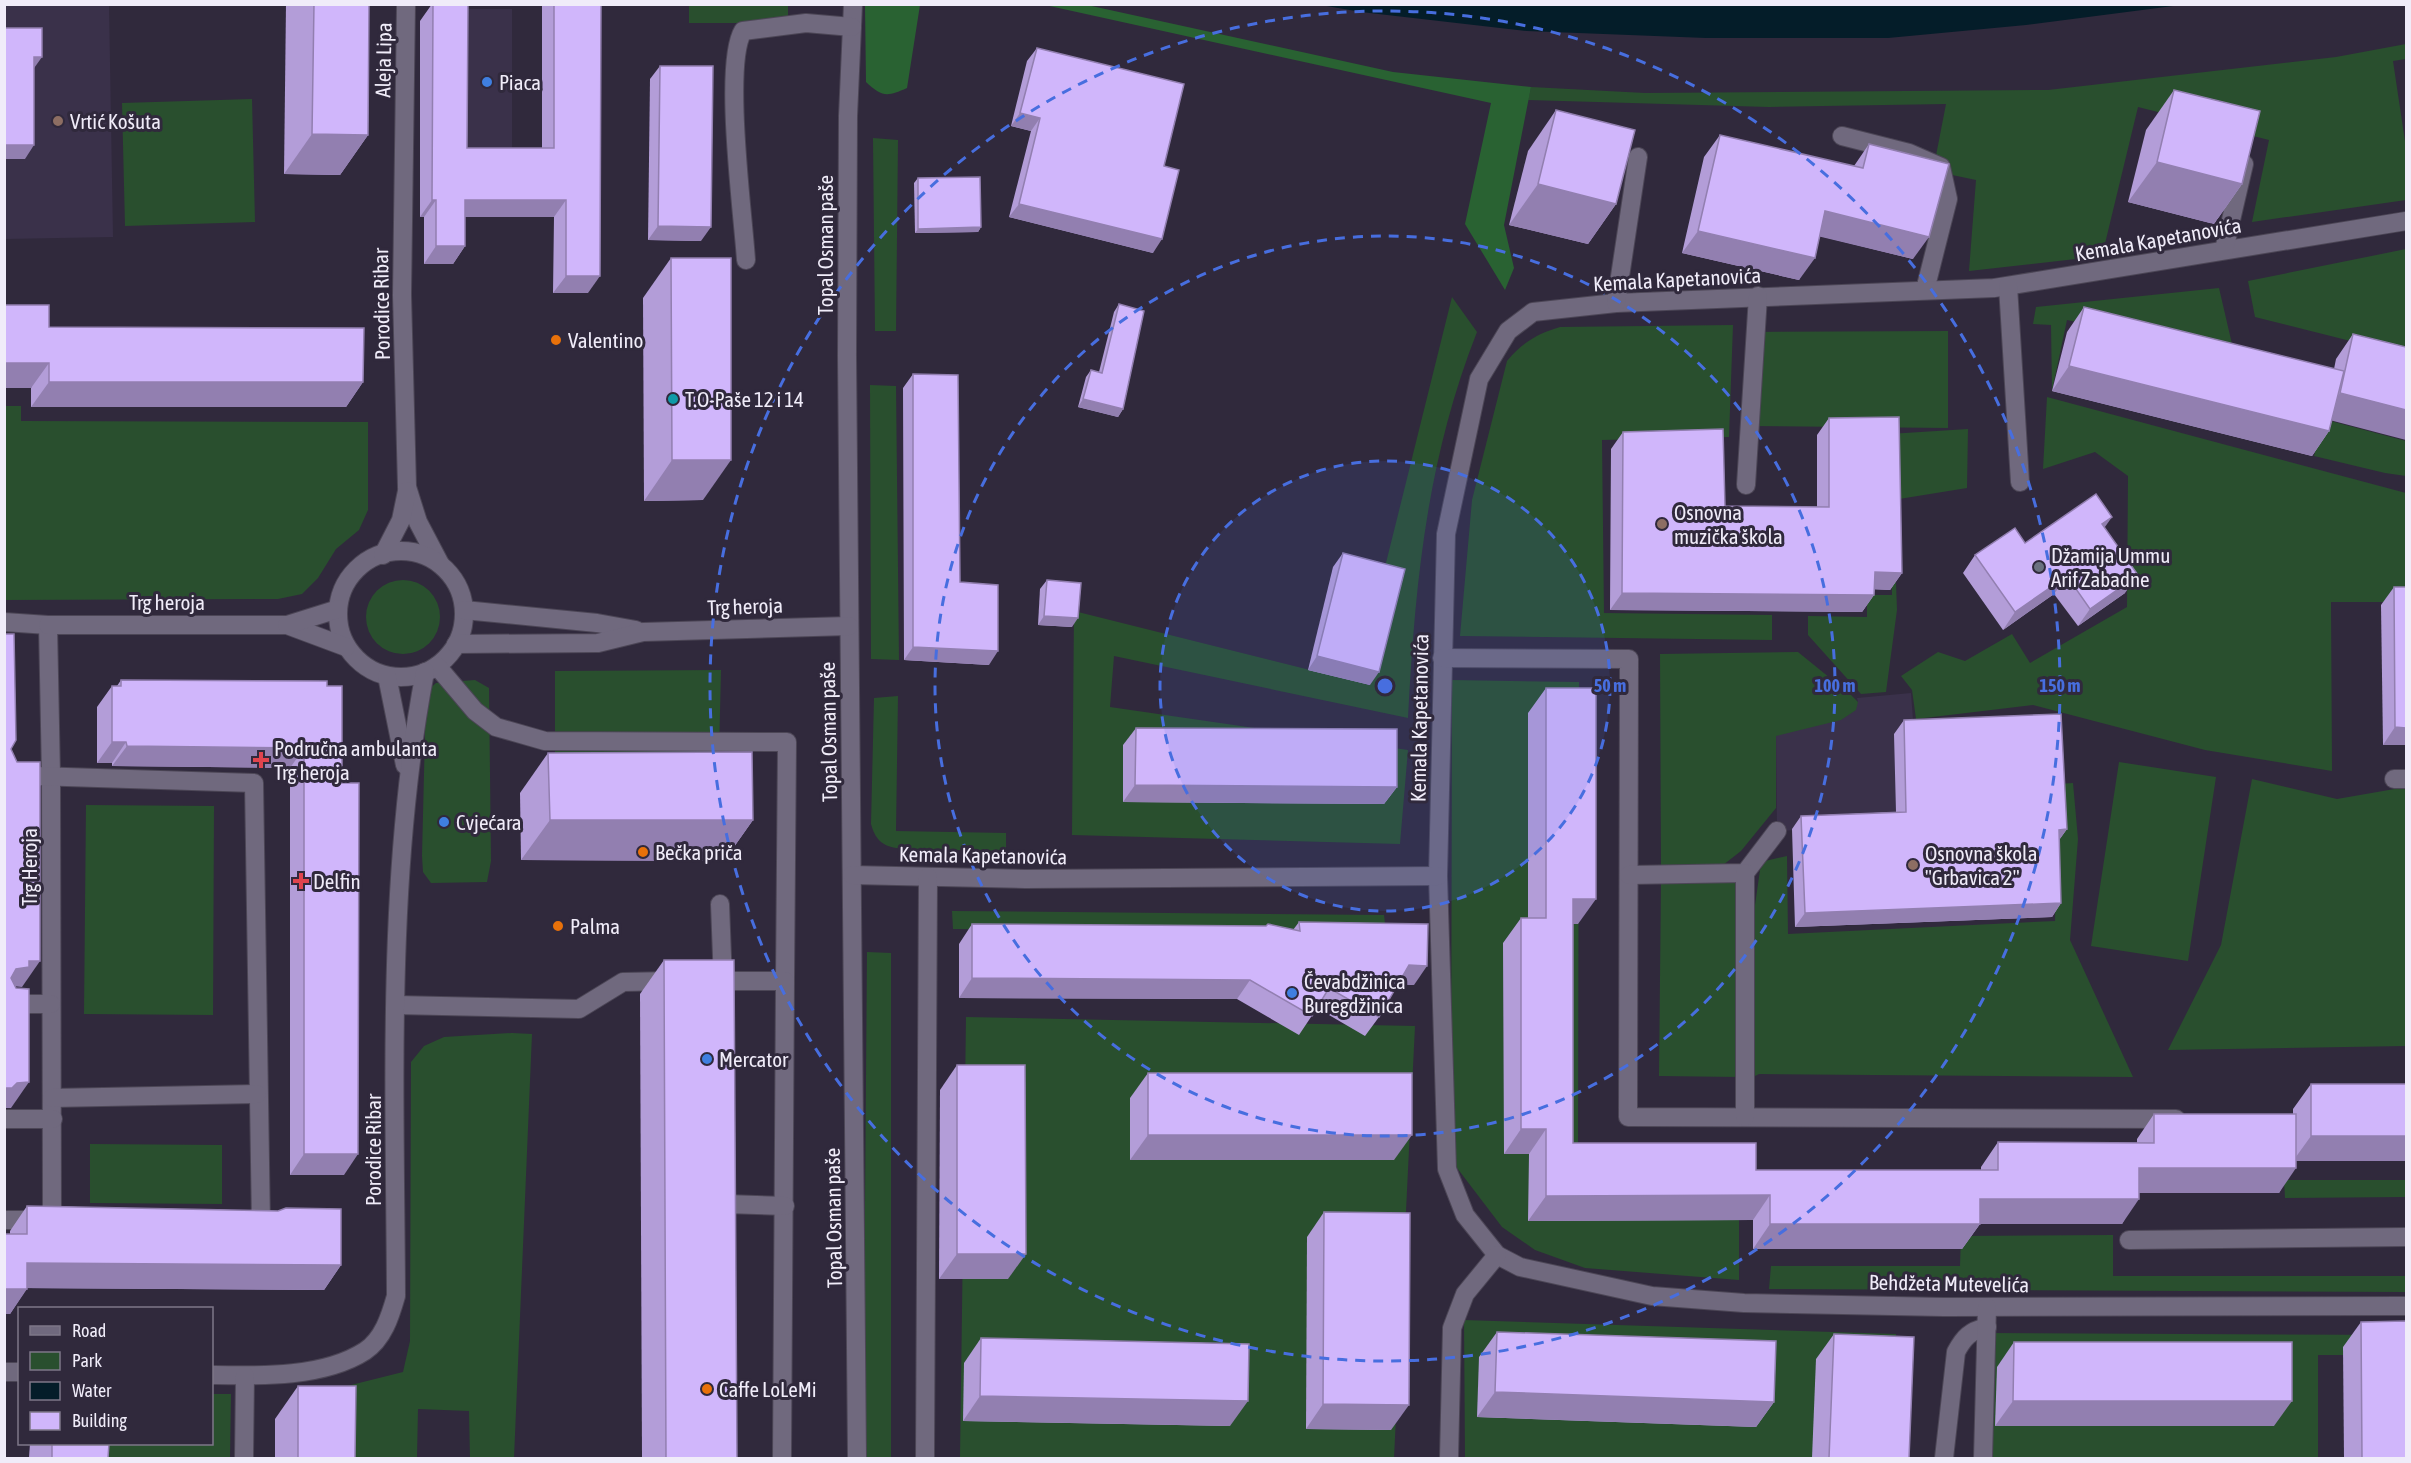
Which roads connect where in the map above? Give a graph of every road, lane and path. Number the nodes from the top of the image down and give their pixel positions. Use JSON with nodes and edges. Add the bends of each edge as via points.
{"nodes":[{"id":1,"x":406,"y":4,"type":"edge"},
{"id":2,"x":853,"y":4,"type":"edge"},
{"id":3,"x":852,"y":27,"type":"junction"},
{"id":4,"x":404,"y":117,"type":"joint"},
{"id":5,"x":1842,"y":136,"type":"dead end"},
{"id":6,"x":1638,"y":157,"type":"dead end"},
{"id":7,"x":2245,"y":162,"type":"edge"},
{"id":8,"x":2406,"y":221,"type":"edge"},
{"id":9,"x":2224,"y":250,"type":"junction"},
{"id":10,"x":746,"y":260,"type":"dead end"},
{"id":11,"x":2008,"y":286,"type":"junction"},
{"id":12,"x":1925,"y":290,"type":"junction"},
{"id":13,"x":1758,"y":296,"type":"junction"},
{"id":14,"x":1616,"y":303,"type":"junction"},
{"id":15,"x":2020,"y":482,"type":"dead end"},
{"id":16,"x":1746,"y":485,"type":"dead end"},
{"id":17,"x":408,"y":491,"type":"junction"},
{"id":18,"x":383,"y":555,"type":"junction"},
{"id":19,"x":440,"y":564,"type":"junction"},
{"id":20,"x":338,"y":609,"type":"junction"},
{"id":21,"x":464,"y":610,"type":"junction"},
{"id":22,"x":4,"y":622,"type":"edge"},
{"id":23,"x":48,"y":625,"type":"junction"},
{"id":24,"x":287,"y":626,"type":"junction"},
{"id":25,"x":849,"y":626,"type":"junction"},
{"id":26,"x":643,"y":632,"type":"junction"},
{"id":27,"x":456,"y":644,"type":"junction"},
{"id":28,"x":346,"y":647,"type":"junction"},
{"id":29,"x":1442,"y":658,"type":"junction"},
{"id":30,"x":431,"y":669,"type":"junction"},
{"id":31,"x":387,"y":676,"type":"junction"},
{"id":32,"x":4,"y":775,"type":"edge"},
{"id":33,"x":51,"y":776,"type":"junction"},
{"id":34,"x":408,"y":782,"type":"junction"},
{"id":35,"x":1777,"y":831,"type":"dead end"},
{"id":36,"x":1745,"y":873,"type":"junction"},
{"id":37,"x":852,"y":875,"type":"junction"},
{"id":38,"x":1629,"y":875,"type":"junction"},
{"id":39,"x":1438,"y":876,"type":"junction"},
{"id":40,"x":928,"y":877,"type":"junction"},
{"id":41,"x":720,"y":904,"type":"dead end"},
{"id":42,"x":723,"y":981,"type":"junction"},
{"id":43,"x":785,"y":981,"type":"junction"},
{"id":44,"x":4,"y":1004,"type":"edge"},
{"id":45,"x":51,"y":1004,"type":"junction"},
{"id":46,"x":723,"y":1004,"type":"edge"},
{"id":47,"x":396,"y":1005,"type":"junction"},
{"id":48,"x":257,"y":1094,"type":"junction"},
{"id":49,"x":52,"y":1098,"type":"junction"},
{"id":50,"x":1745,"y":1117,"type":"junction"},
{"id":51,"x":4,"y":1119,"type":"edge"},
{"id":52,"x":53,"y":1119,"type":"junction"},
{"id":53,"x":2189,"y":1119,"type":"edge"},
{"id":54,"x":785,"y":1206,"type":"junction"},
{"id":55,"x":4,"y":1220,"type":"edge"},
{"id":56,"x":52,"y":1220,"type":"junction"},
{"id":57,"x":75,"y":1221,"type":"edge"},
{"id":58,"x":238,"y":1225,"type":"edge"},
{"id":59,"x":726,"y":1227,"type":"edge"},
{"id":60,"x":2406,"y":1237,"type":"edge"},
{"id":61,"x":2129,"y":1240,"type":"edge"},
{"id":62,"x":1497,"y":1255,"type":"junction"},
{"id":63,"x":2406,"y":1306,"type":"edge"},
{"id":64,"x":1987,"y":1307,"type":"junction"},
{"id":65,"x":1987,"y":1327,"type":"junction"},
{"id":66,"x":213,"y":1375,"type":"edge"},
{"id":67,"x":245,"y":1376,"type":"junction"},
{"id":68,"x":244,"y":1458,"type":"edge"},
{"id":69,"x":782,"y":1458,"type":"edge"},
{"id":70,"x":857,"y":1458,"type":"edge"},
{"id":71,"x":925,"y":1458,"type":"edge"},
{"id":72,"x":1449,"y":1458,"type":"edge"},
{"id":73,"x":1944,"y":1458,"type":"edge"},
{"id":74,"x":1983,"y":1458,"type":"edge"}],
"edges":[{"from":1,"to":4,"type":"street","name":"Aleja Lipa"},
{"from":2,"to":3,"type":"street","name":"Topal Osman paše"},
{"from":3,"to":10,"type":"street","via":[[795,24],[743,31],[737,41],[733,78]]},
{"from":3,"to":25,"type":"street","name":"Topal Osman paše","via":[[848,116]]},
{"from":4,"to":17,"type":"street","name":"Porodice Ribar","via":[[402,295]]},
{"from":5,"to":12,"type":"street","via":[[1909,153],[1941,167],[1948,199]]},
{"from":6,"to":14,"type":"street"},
{"from":7,"to":9,"type":"street"},
{"from":8,"to":9,"type":"street","name":"Kemala Kapetanovića"},
{"from":9,"to":11,"type":"street","name":"Kemala Kapetanovića"},
{"from":11,"to":12,"type":"street","name":"Kemala Kapetanovića"},
{"from":11,"to":15,"type":"street"},
{"from":12,"to":13,"type":"street","name":"Kemala Kapetanovića"},
{"from":13,"to":14,"type":"street","name":"Kemala Kapetanovića"},
{"from":13,"to":16,"type":"street"},
{"from":14,"to":29,"type":"street","name":"Kemala Kapetanovića","via":[[1533,312],[1508,331],[1479,379],[1446,534]]},
{"from":17,"to":18,"type":"street","name":"Porodice Ribar","via":[[401,520]]},
{"from":17,"to":19,"type":"street","name":"Porodice Ribar","via":[[418,522]]},
{"from":18,"to":19,"type":"street","via":[[417,554]]},
{"from":18,"to":20,"type":"street","via":[[356,570],[346,584]]},
{"from":19,"to":21,"type":"street","via":[[454,581]]},
{"from":20,"to":24,"type":"street","name":"Trg heroja"},
{"from":20,"to":28,"type":"street"},
{"from":21,"to":26,"type":"street","name":"Trg heroja","via":[[597,623]]},
{"from":21,"to":27,"type":"street"},
{"from":22,"to":23,"type":"street","name":"Trg heroja"},
{"from":23,"to":24,"type":"street","name":"Trg heroja"},
{"from":23,"to":33,"type":"street","name":"Trg Heroja"},
{"from":24,"to":28,"type":"street","name":"Trg heroja"},
{"from":25,"to":26,"type":"street","name":"Trg heroja"},
{"from":25,"to":37,"type":"street","name":"Topal Osman paše"},
{"from":26,"to":27,"type":"street","name":"Trg heroja","via":[[598,643]]},
{"from":27,"to":30,"type":"street"},
{"from":28,"to":31,"type":"street","via":[[360,662]]},
{"from":29,"to":38,"type":"street","via":[[1629,659]]},
{"from":29,"to":39,"type":"street","name":"Kemala Kapetanovića"},
{"from":30,"to":31,"type":"street","via":[[413,676]]},
{"from":30,"to":34,"type":"street","name":"Porodice Ribar"},
{"from":30,"to":43,"type":"street","via":[[496,727],[545,741],[787,742]]},
{"from":31,"to":34,"type":"street","name":"Porodice Ribar"},
{"from":32,"to":33,"type":"street"},
{"from":33,"to":45,"type":"street","name":"Trg Heroja"},
{"from":33,"to":48,"type":"street","via":[[254,783]]},
{"from":34,"to":47,"type":"street","name":"Porodice Ribar"},
{"from":35,"to":36,"type":"street"},
{"from":36,"to":38,"type":"street"},
{"from":36,"to":50,"type":"street"},
{"from":37,"to":40,"type":"street","name":"Kemala Kapetanovića"},
{"from":37,"to":70,"type":"street","name":"Topal Osman paše"},
{"from":38,"to":50,"type":"street","via":[[1628,1116]]},
{"from":39,"to":40,"type":"street","name":"Kemala Kapetanovića"},
{"from":39,"to":62,"type":"street","name":"Kemala Kapetanovića","via":[[1447,1169],[1465,1215]]},
{"from":40,"to":71,"type":"street"},
{"from":41,"to":42,"type":"street"},
{"from":42,"to":43,"type":"street"},
{"from":42,"to":46,"type":"street"},
{"from":42,"to":47,"type":"street","via":[[623,982],[579,1009]]},
{"from":43,"to":54,"type":"street"},
{"from":44,"to":45,"type":"street"},
{"from":45,"to":49,"type":"street","name":"Trg Heroja"},
{"from":47,"to":67,"type":"street","name":"Porodice Ribar","via":[[396,1296],[390,1318],[366,1351],[342,1362],[309,1370]]},
{"from":48,"to":49,"type":"street"},
{"from":48,"to":58,"type":"street","via":[[261,1225]]},
{"from":49,"to":52,"type":"street","name":"Trg Heroja"},
{"from":50,"to":53,"type":"street"},
{"from":51,"to":52,"type":"street"},
{"from":52,"to":56,"type":"street","name":"Trg Heroja"},
{"from":54,"to":59,"type":"street","via":[[726,1198]]},
{"from":54,"to":69,"type":"street"},
{"from":55,"to":56,"type":"street"},
{"from":56,"to":57,"type":"street"},
{"from":60,"to":61,"type":"street"},
{"from":62,"to":64,"type":"street","name":"Behdžeta Mutevelića","via":[[1520,1268],[1652,1296],[1744,1303]]},
{"from":62,"to":72,"type":"street","via":[[1465,1294],[1452,1328]]},
{"from":63,"to":64,"type":"street","name":"Behdžeta Mutevelića"},
{"from":64,"to":65,"type":"street"},
{"from":65,"to":73,"type":"street","via":[[1973,1330],[1963,1338],[1956,1352]]},
{"from":65,"to":74,"type":"street"},
{"from":66,"to":67,"type":"street","name":"Porodice Ribar"},
{"from":67,"to":68,"type":"street"}]}
